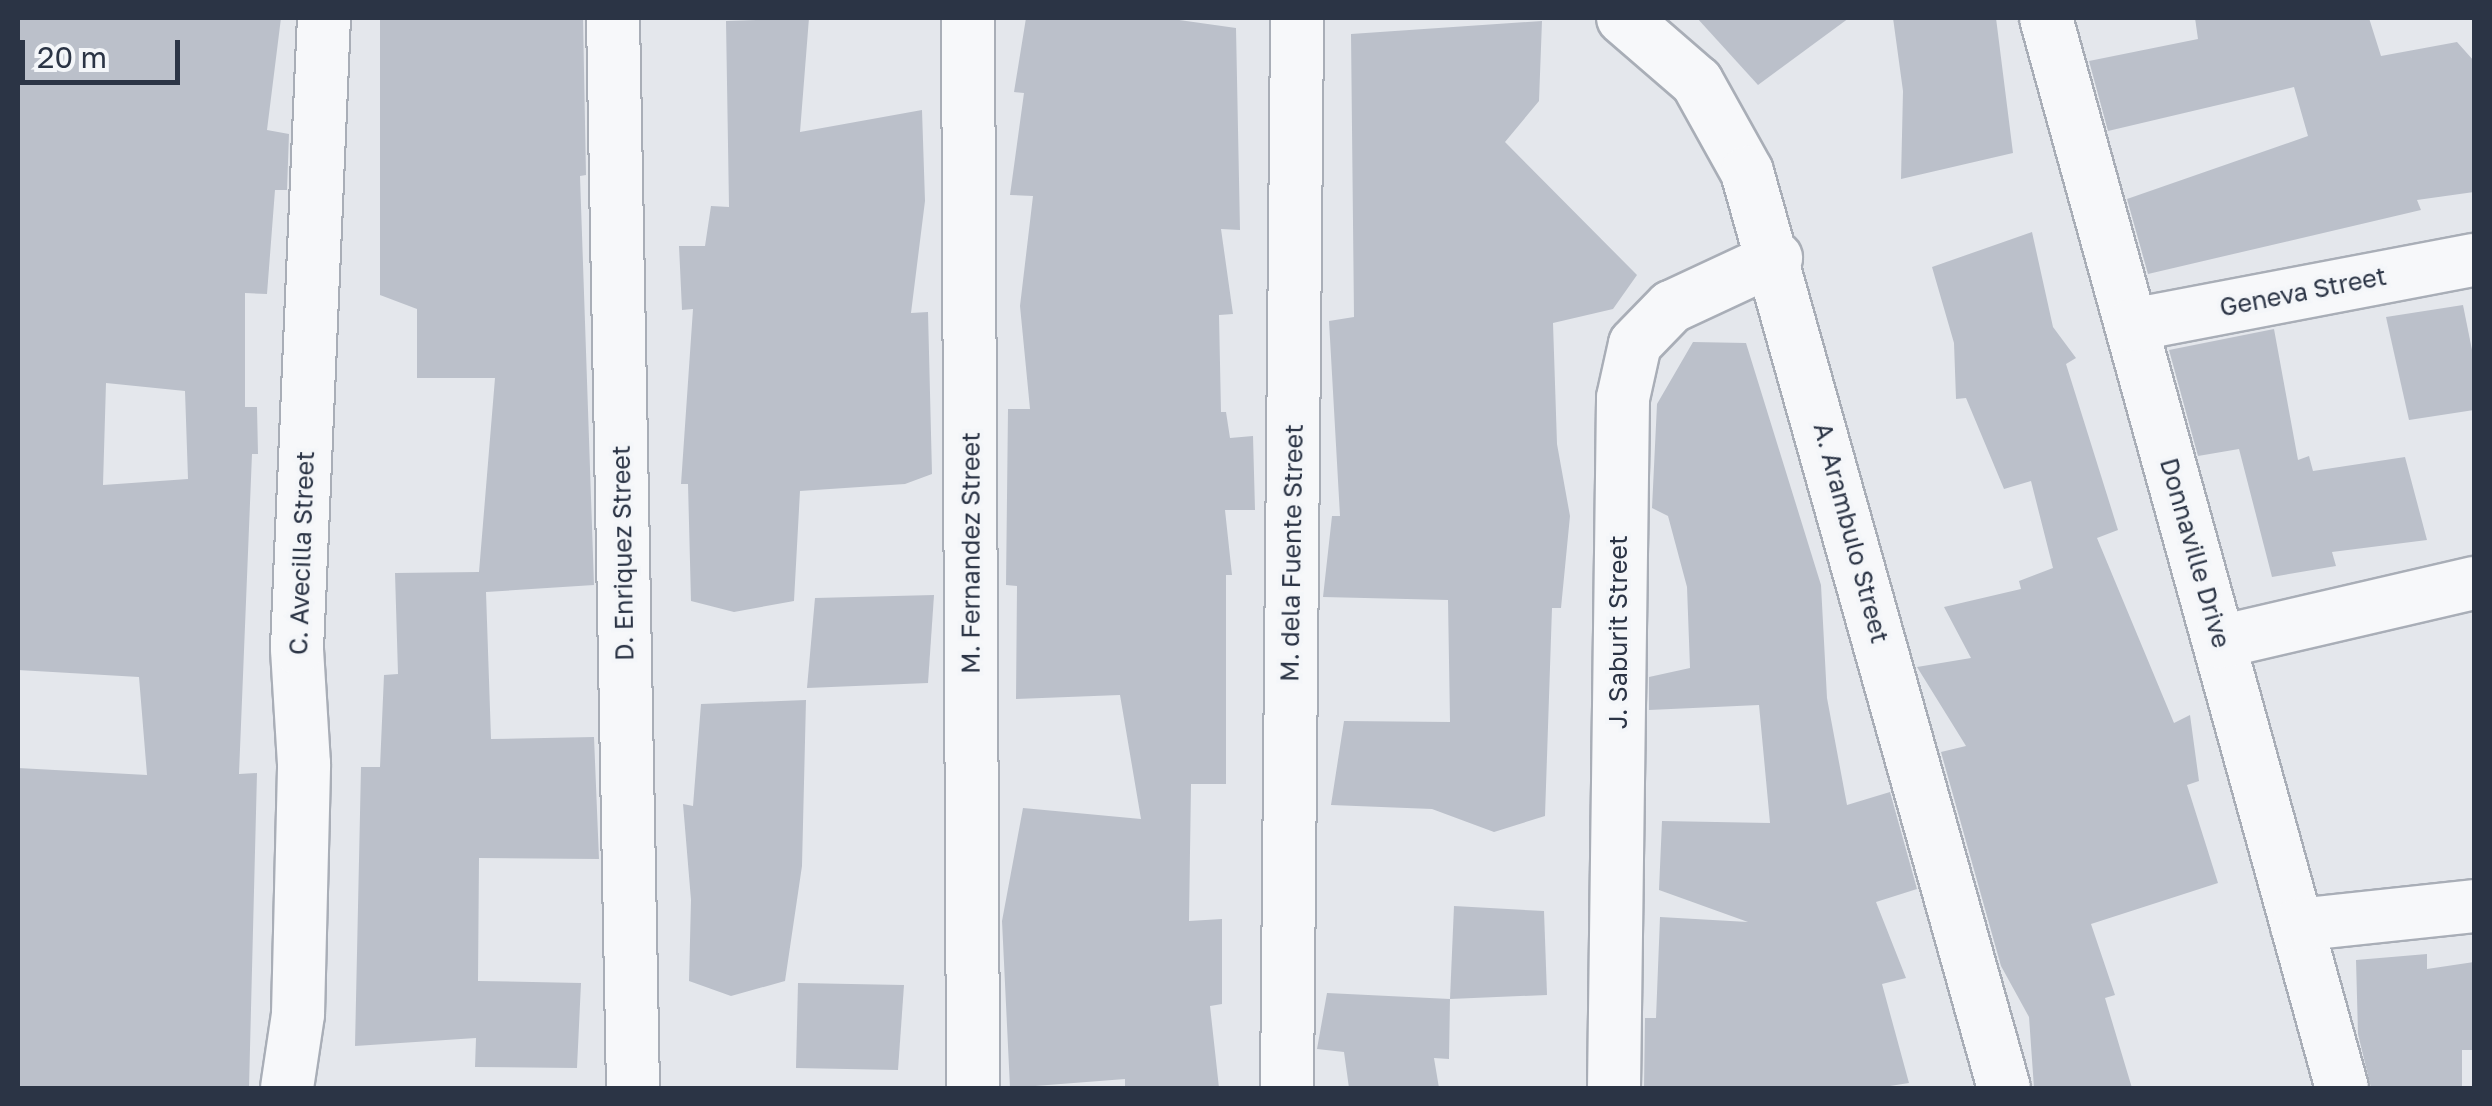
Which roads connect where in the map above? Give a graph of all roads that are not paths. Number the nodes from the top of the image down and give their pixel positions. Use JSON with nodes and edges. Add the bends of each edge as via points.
{"nodes":[{"id":1,"x":324,"y":18,"type":"edge"},
{"id":2,"x":613,"y":18,"type":"edge"},
{"id":3,"x":968,"y":18,"type":"edge"},
{"id":4,"x":1297,"y":18,"type":"edge"},
{"id":5,"x":1623,"y":18,"type":"edge"},
{"id":6,"x":2046,"y":18,"type":"edge"},
{"id":7,"x":1776,"y":258,"type":"junction"},
{"id":8,"x":2474,"y":260,"type":"edge"},
{"id":9,"x":2132,"y":325,"type":"junction"},
{"id":10,"x":2474,"y":582,"type":"edge"},
{"id":11,"x":2220,"y":642,"type":"junction"},
{"id":12,"x":2474,"y":906,"type":"edge"},
{"id":13,"x":2297,"y":925,"type":"junction"},
{"id":14,"x":287,"y":1088,"type":"edge"},
{"id":15,"x":633,"y":1088,"type":"edge"},
{"id":16,"x":973,"y":1088,"type":"edge"},
{"id":17,"x":1286,"y":1088,"type":"edge"},
{"id":18,"x":1614,"y":1088,"type":"edge"},
{"id":19,"x":2004,"y":1088,"type":"edge"},
{"id":20,"x":2342,"y":1088,"type":"edge"}],
"edges":[{"from":1,"to":14,"type":"street","name":"C. Avecilla Street","via":[[297,648],[304,764],[298,1014]]},
{"from":2,"to":15,"type":"street","name":"D. Enriquez Street"},
{"from":3,"to":16,"type":"street","name":"M. Fernandez Street"},
{"from":4,"to":17,"type":"street","name":"M. dela Fuente Street"},
{"from":5,"to":7,"type":"street","name":"A. Arambulo Street","via":[[1698,82],[1748,172]]},
{"from":6,"to":9,"type":"street","name":"Donnaville Drive"},
{"from":7,"to":18,"type":"street","name":"J. Saburit Street","via":[[1672,307],[1636,344],[1622,398]]},
{"from":7,"to":19,"type":"street","name":"A. Arambulo Street"},
{"from":8,"to":9,"type":"street","name":"Geneva Street"},
{"from":9,"to":11,"type":"street","name":"Donnaville Drive"},
{"from":10,"to":11,"type":"street"},
{"from":11,"to":13,"type":"street","name":"Donnaville Drive"},
{"from":12,"to":13,"type":"street"},
{"from":13,"to":20,"type":"street","name":"Donnaville Drive"}]}
